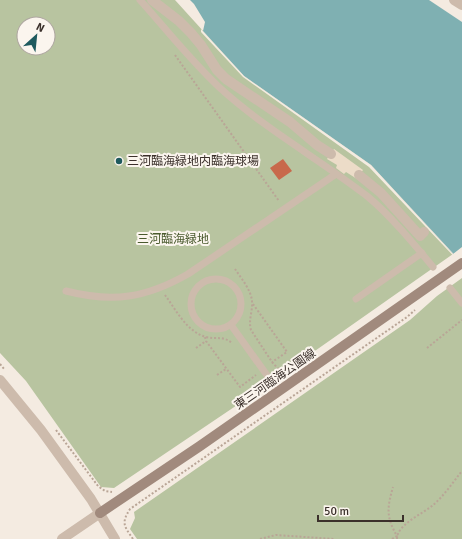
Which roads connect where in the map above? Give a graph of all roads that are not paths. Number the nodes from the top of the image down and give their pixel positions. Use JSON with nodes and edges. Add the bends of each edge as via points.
{"nodes":[{"id":1,"x":140,"y":0,"type":"edge"},
{"id":2,"x":152,"y":0,"type":"edge"},
{"id":3,"x":454,"y":0,"type":"edge"},
{"id":4,"x":462,"y":5,"type":"edge"},
{"id":5,"x":331,"y":154,"type":"dead end"},
{"id":6,"x":336,"y":174,"type":"junction"},
{"id":7,"x":359,"y":175,"type":"dead end"},
{"id":8,"x":424,"y":232,"type":"dead end"},
{"id":9,"x":422,"y":253,"type":"junction"},
{"id":10,"x":462,"y":263,"type":"edge"},
{"id":11,"x":434,"y":267,"type":"dead end"},
{"id":12,"x":450,"y":288,"type":"dead end"},
{"id":13,"x":66,"y":291,"type":"dead end"},
{"id":14,"x":356,"y":299,"type":"dead end"},
{"id":15,"x":462,"y":303,"type":"edge"},
{"id":16,"x":231,"y":325,"type":"junction"},
{"id":17,"x":0,"y":380,"type":"edge"},
{"id":18,"x":279,"y":392,"type":"junction"},
{"id":19,"x":100,"y":513,"type":"junction"},
{"id":20,"x":62,"y":539,"type":"edge"},
{"id":21,"x":115,"y":539,"type":"edge"}],
"edges":[{"from":1,"to":6,"type":"lane","via":[[220,88]]},
{"from":2,"to":5,"type":"street","via":[[191,33],[226,78]]},
{"from":3,"to":4,"type":"street"},
{"from":6,"to":9,"type":"lane","via":[[368,197]]},
{"from":6,"to":13,"type":"lane","via":[[169,285],[129,296],[86,296]]},
{"from":7,"to":8,"type":"street","via":[[381,193],[420,236]]},
{"from":9,"to":11,"type":"lane"},
{"from":9,"to":14,"type":"lane"},
{"from":10,"to":18,"type":"main road","name":"東三河臨海公園線"},
{"from":12,"to":15,"type":"lane"},
{"from":16,"to":16,"type":"lane","via":[[211,329],[195,319],[191,299],[200,284],[208,280],[221,280],[235,288],[241,298],[241,306],[238,317]]},
{"from":16,"to":18,"type":"lane"},
{"from":17,"to":19,"type":"street","via":[[41,430]]},
{"from":18,"to":19,"type":"main road","name":"東三河臨海公園線"},
{"from":19,"to":20,"type":"street"},
{"from":19,"to":21,"type":"street"}]}
